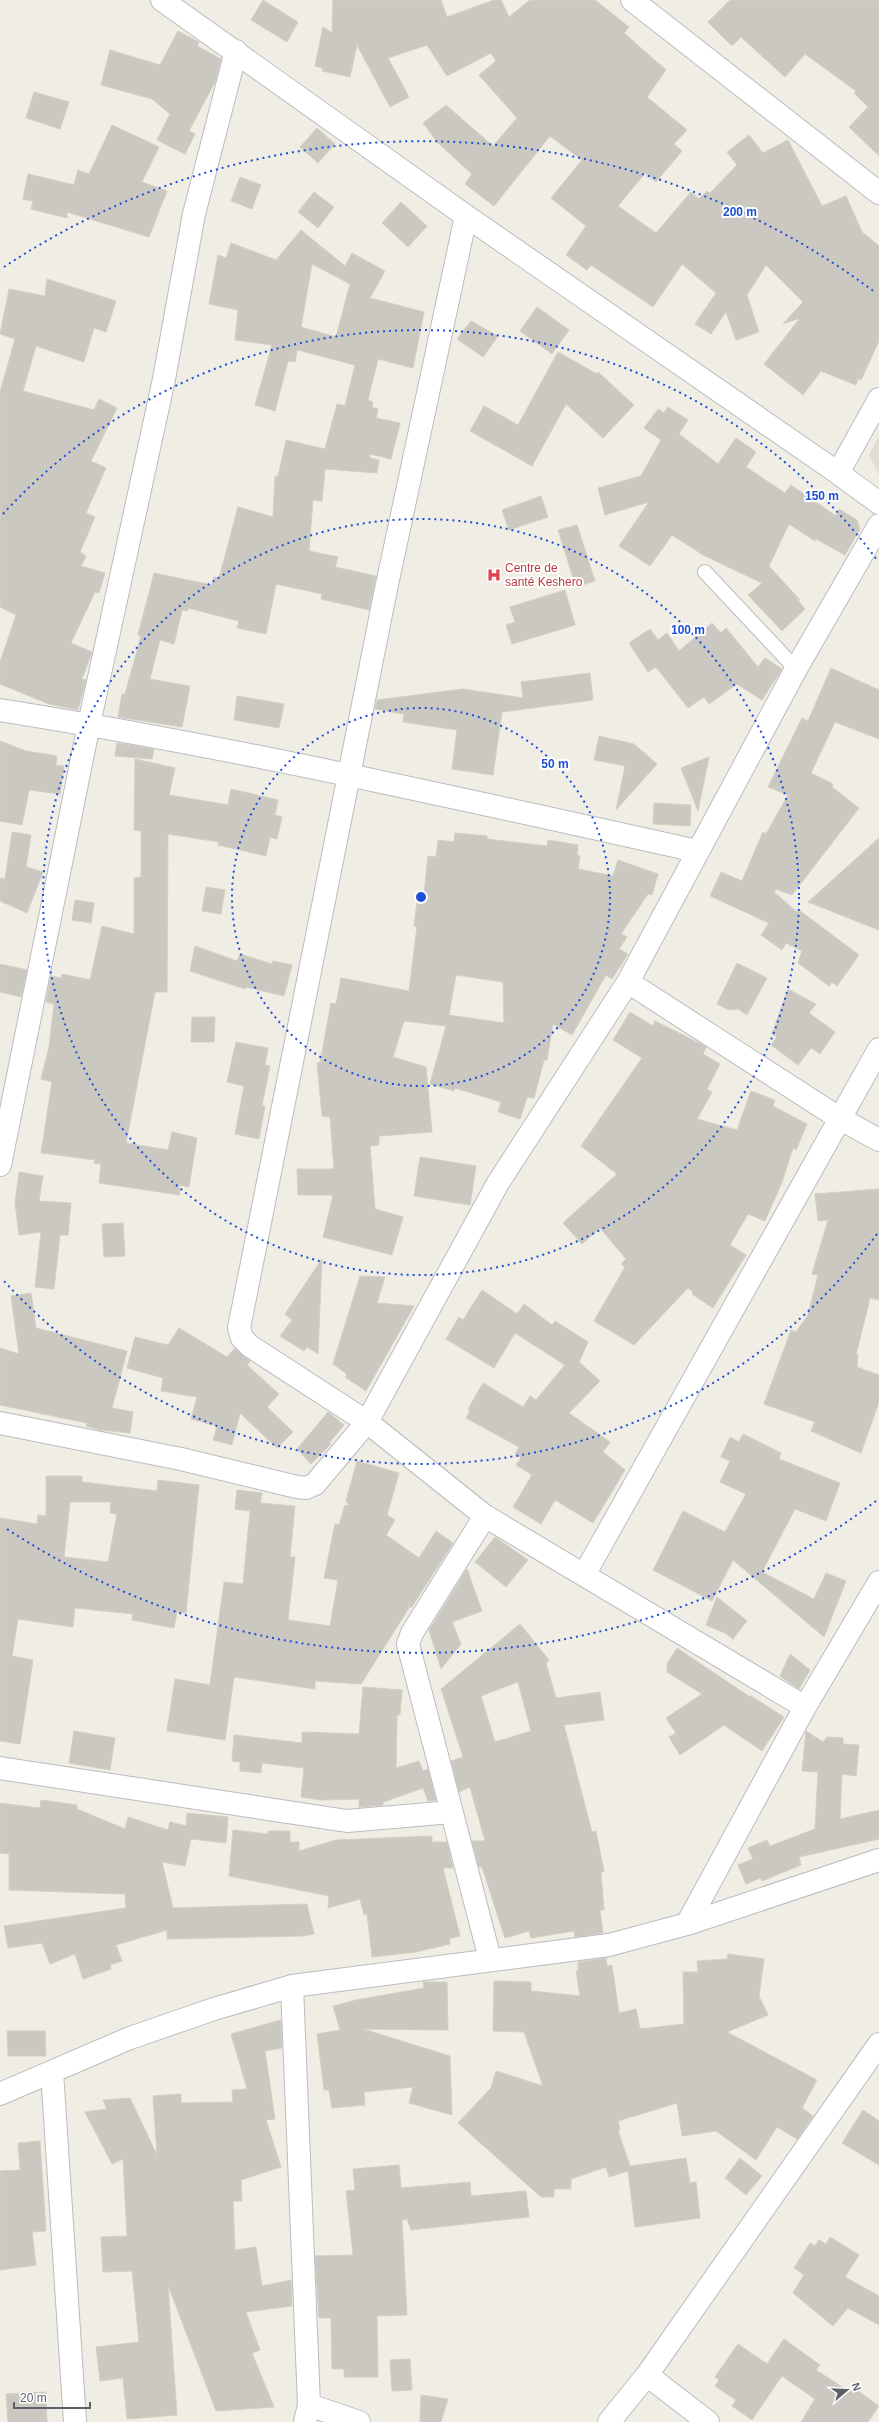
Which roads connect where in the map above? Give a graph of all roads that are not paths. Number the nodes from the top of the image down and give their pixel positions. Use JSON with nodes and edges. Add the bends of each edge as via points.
{"nodes":[{"id":1,"x":162,"y":0,"type":"edge"},
{"id":2,"x":632,"y":0,"type":"edge"},
{"id":3,"x":236,"y":51,"type":"junction"},
{"id":4,"x":879,"y":193,"type":"edge"},
{"id":5,"x":466,"y":216,"type":"junction"},
{"id":6,"x":879,"y":399,"type":"edge"},
{"id":7,"x":838,"y":473,"type":"junction"},
{"id":8,"x":879,"y":503,"type":"edge"},
{"id":9,"x":879,"y":525,"type":"edge"},
{"id":10,"x":705,"y":572,"type":"dead end"},
{"id":11,"x":796,"y":669,"type":"junction"},
{"id":12,"x":0,"y":710,"type":"edge"},
{"id":13,"x":89,"y":724,"type":"junction"},
{"id":14,"x":350,"y":775,"type":"junction"},
{"id":15,"x":697,"y":851,"type":"junction"},
{"id":16,"x":628,"y":982,"type":"junction"},
{"id":17,"x":879,"y":1049,"type":"edge"},
{"id":18,"x":839,"y":1118,"type":"junction"},
{"id":19,"x":879,"y":1140,"type":"edge"},
{"id":20,"x":0,"y":1165,"type":"edge"},
{"id":21,"x":367,"y":1422,"type":"junction"},
{"id":22,"x":0,"y":1423,"type":"edge"},
{"id":23,"x":485,"y":1516,"type":"junction"},
{"id":24,"x":584,"y":1575,"type":"junction"},
{"id":25,"x":879,"y":1582,"type":"edge"},
{"id":26,"x":805,"y":1707,"type":"junction"},
{"id":27,"x":0,"y":1768,"type":"edge"},
{"id":28,"x":451,"y":1812,"type":"junction"},
{"id":29,"x":879,"y":1860,"type":"edge"},
{"id":30,"x":687,"y":1924,"type":"junction"},
{"id":31,"x":490,"y":1959,"type":"junction"},
{"id":32,"x":292,"y":1986,"type":"junction"},
{"id":33,"x":879,"y":2044,"type":"edge"},
{"id":34,"x":52,"y":2072,"type":"junction"},
{"id":35,"x":0,"y":2094,"type":"edge"},
{"id":36,"x":647,"y":2375,"type":"junction"},
{"id":37,"x":307,"y":2414,"type":"edge"},
{"id":38,"x":75,"y":2422,"type":"edge"},
{"id":39,"x":358,"y":2422,"type":"edge"},
{"id":40,"x":609,"y":2422,"type":"edge"},
{"id":41,"x":708,"y":2422,"type":"edge"}],
"edges":[{"from":1,"to":3,"type":"street"},
{"from":2,"to":4,"type":"street"},
{"from":3,"to":5,"type":"street"},
{"from":3,"to":13,"type":"street","via":[[194,214],[164,379]]},
{"from":5,"to":7,"type":"street"},
{"from":5,"to":14,"type":"street","via":[[385,594]]},
{"from":6,"to":7,"type":"street"},
{"from":7,"to":8,"type":"street"},
{"from":9,"to":11,"type":"street"},
{"from":10,"to":11,"type":"lane"},
{"from":11,"to":15,"type":"street"},
{"from":12,"to":13,"type":"street"},
{"from":13,"to":14,"type":"street"},
{"from":13,"to":20,"type":"street"},
{"from":14,"to":15,"type":"street"},
{"from":14,"to":21,"type":"street","via":[[239,1328],[242,1338],[250,1346]]},
{"from":15,"to":16,"type":"street"},
{"from":16,"to":18,"type":"street"},
{"from":16,"to":21,"type":"street","via":[[498,1183]]},
{"from":17,"to":18,"type":"street"},
{"from":18,"to":19,"type":"street"},
{"from":18,"to":24,"type":"street","via":[[712,1351]]},
{"from":21,"to":22,"type":"street","via":[[315,1484],[306,1488],[181,1459]]},
{"from":21,"to":23,"type":"street"},
{"from":23,"to":24,"type":"street"},
{"from":23,"to":28,"type":"street","via":[[412,1633],[408,1644]]},
{"from":24,"to":26,"type":"street"},
{"from":25,"to":26,"type":"street"},
{"from":26,"to":30,"type":"street"},
{"from":27,"to":28,"type":"street","via":[[347,1821]]},
{"from":28,"to":31,"type":"street"},
{"from":29,"to":30,"type":"street"},
{"from":30,"to":31,"type":"street","via":[[609,1945],[547,1955]]},
{"from":31,"to":32,"type":"street"},
{"from":32,"to":34,"type":"street","via":[[130,2038]]},
{"from":32,"to":37,"type":"street"},
{"from":33,"to":36,"type":"street"},
{"from":34,"to":35,"type":"street"},
{"from":34,"to":38,"type":"street"},
{"from":36,"to":40,"type":"street"},
{"from":36,"to":41,"type":"street"},
{"from":37,"to":39,"type":"street"}]}
